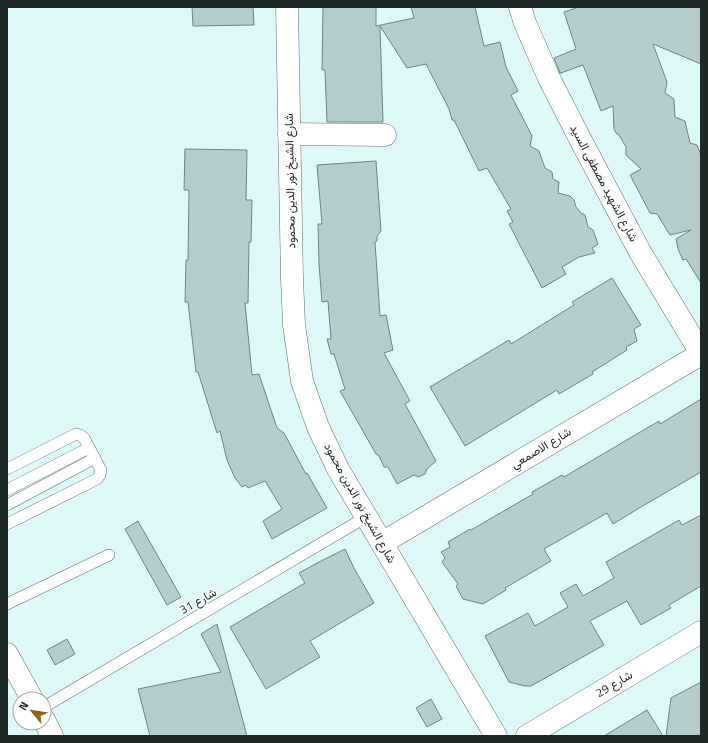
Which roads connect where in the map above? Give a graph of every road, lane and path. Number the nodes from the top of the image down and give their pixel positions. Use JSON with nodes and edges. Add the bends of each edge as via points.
{"nodes":[{"id":1,"x":287,"y":7,"type":"edge"},
{"id":2,"x":520,"y":7,"type":"edge"},
{"id":3,"x":288,"y":134,"type":"junction"},
{"id":4,"x":385,"y":135,"type":"dead end"},
{"id":5,"x":701,"y":353,"type":"edge"},
{"id":6,"x":90,"y":448,"type":"junction"},
{"id":7,"x":95,"y":458,"type":"junction"},
{"id":8,"x":7,"y":469,"type":"edge"},
{"id":9,"x":7,"y":490,"type":"edge"},
{"id":10,"x":7,"y":505,"type":"edge"},
{"id":11,"x":366,"y":517,"type":"junction"},
{"id":12,"x":7,"y":524,"type":"edge"},
{"id":13,"x":382,"y":543,"type":"junction"},
{"id":14,"x":109,"y":555,"type":"dead end"},
{"id":15,"x":7,"y":604,"type":"edge"},
{"id":16,"x":701,"y":632,"type":"edge"},
{"id":17,"x":7,"y":654,"type":"edge"},
{"id":18,"x":28,"y":691,"type":"edge"},
{"id":19,"x":52,"y":702,"type":"edge"},
{"id":20,"x":496,"y":736,"type":"edge"},
{"id":21,"x":527,"y":736,"type":"edge"}],
"edges":[{"from":1,"to":3,"type":"street","name":"شارع الشيخ نور الدين محمود"},
{"from":2,"to":5,"type":"street","name":"شارع الشهيد مصطفى السيد","via":[[549,78],[579,137],[640,252]]},
{"from":3,"to":4,"type":"street"},
{"from":3,"to":11,"type":"street","name":"شارع الشيخ نور الدين محمود","via":[[294,325],[302,381],[318,427],[338,469]]},
{"from":5,"to":13,"type":"street","name":"شارع الاصمعي"},
{"from":6,"to":7,"type":"lane"},
{"from":6,"to":8,"type":"lane","via":[[84,438],[76,434]]},
{"from":6,"to":9,"type":"lane"},
{"from":7,"to":10,"type":"lane"},
{"from":7,"to":12,"type":"lane","via":[[101,470],[97,479]]},
{"from":11,"to":13,"type":"street","name":"شارع الشيخ نور الدين محمود"},
{"from":11,"to":19,"type":"lane","name":"شارع 31"},
{"from":13,"to":20,"type":"street","name":"شارع الشيخ نور الدين محمود"},
{"from":14,"to":15,"type":"lane"},
{"from":16,"to":21,"type":"street","name":"شارع 29"},
{"from":17,"to":18,"type":"street"}]}
